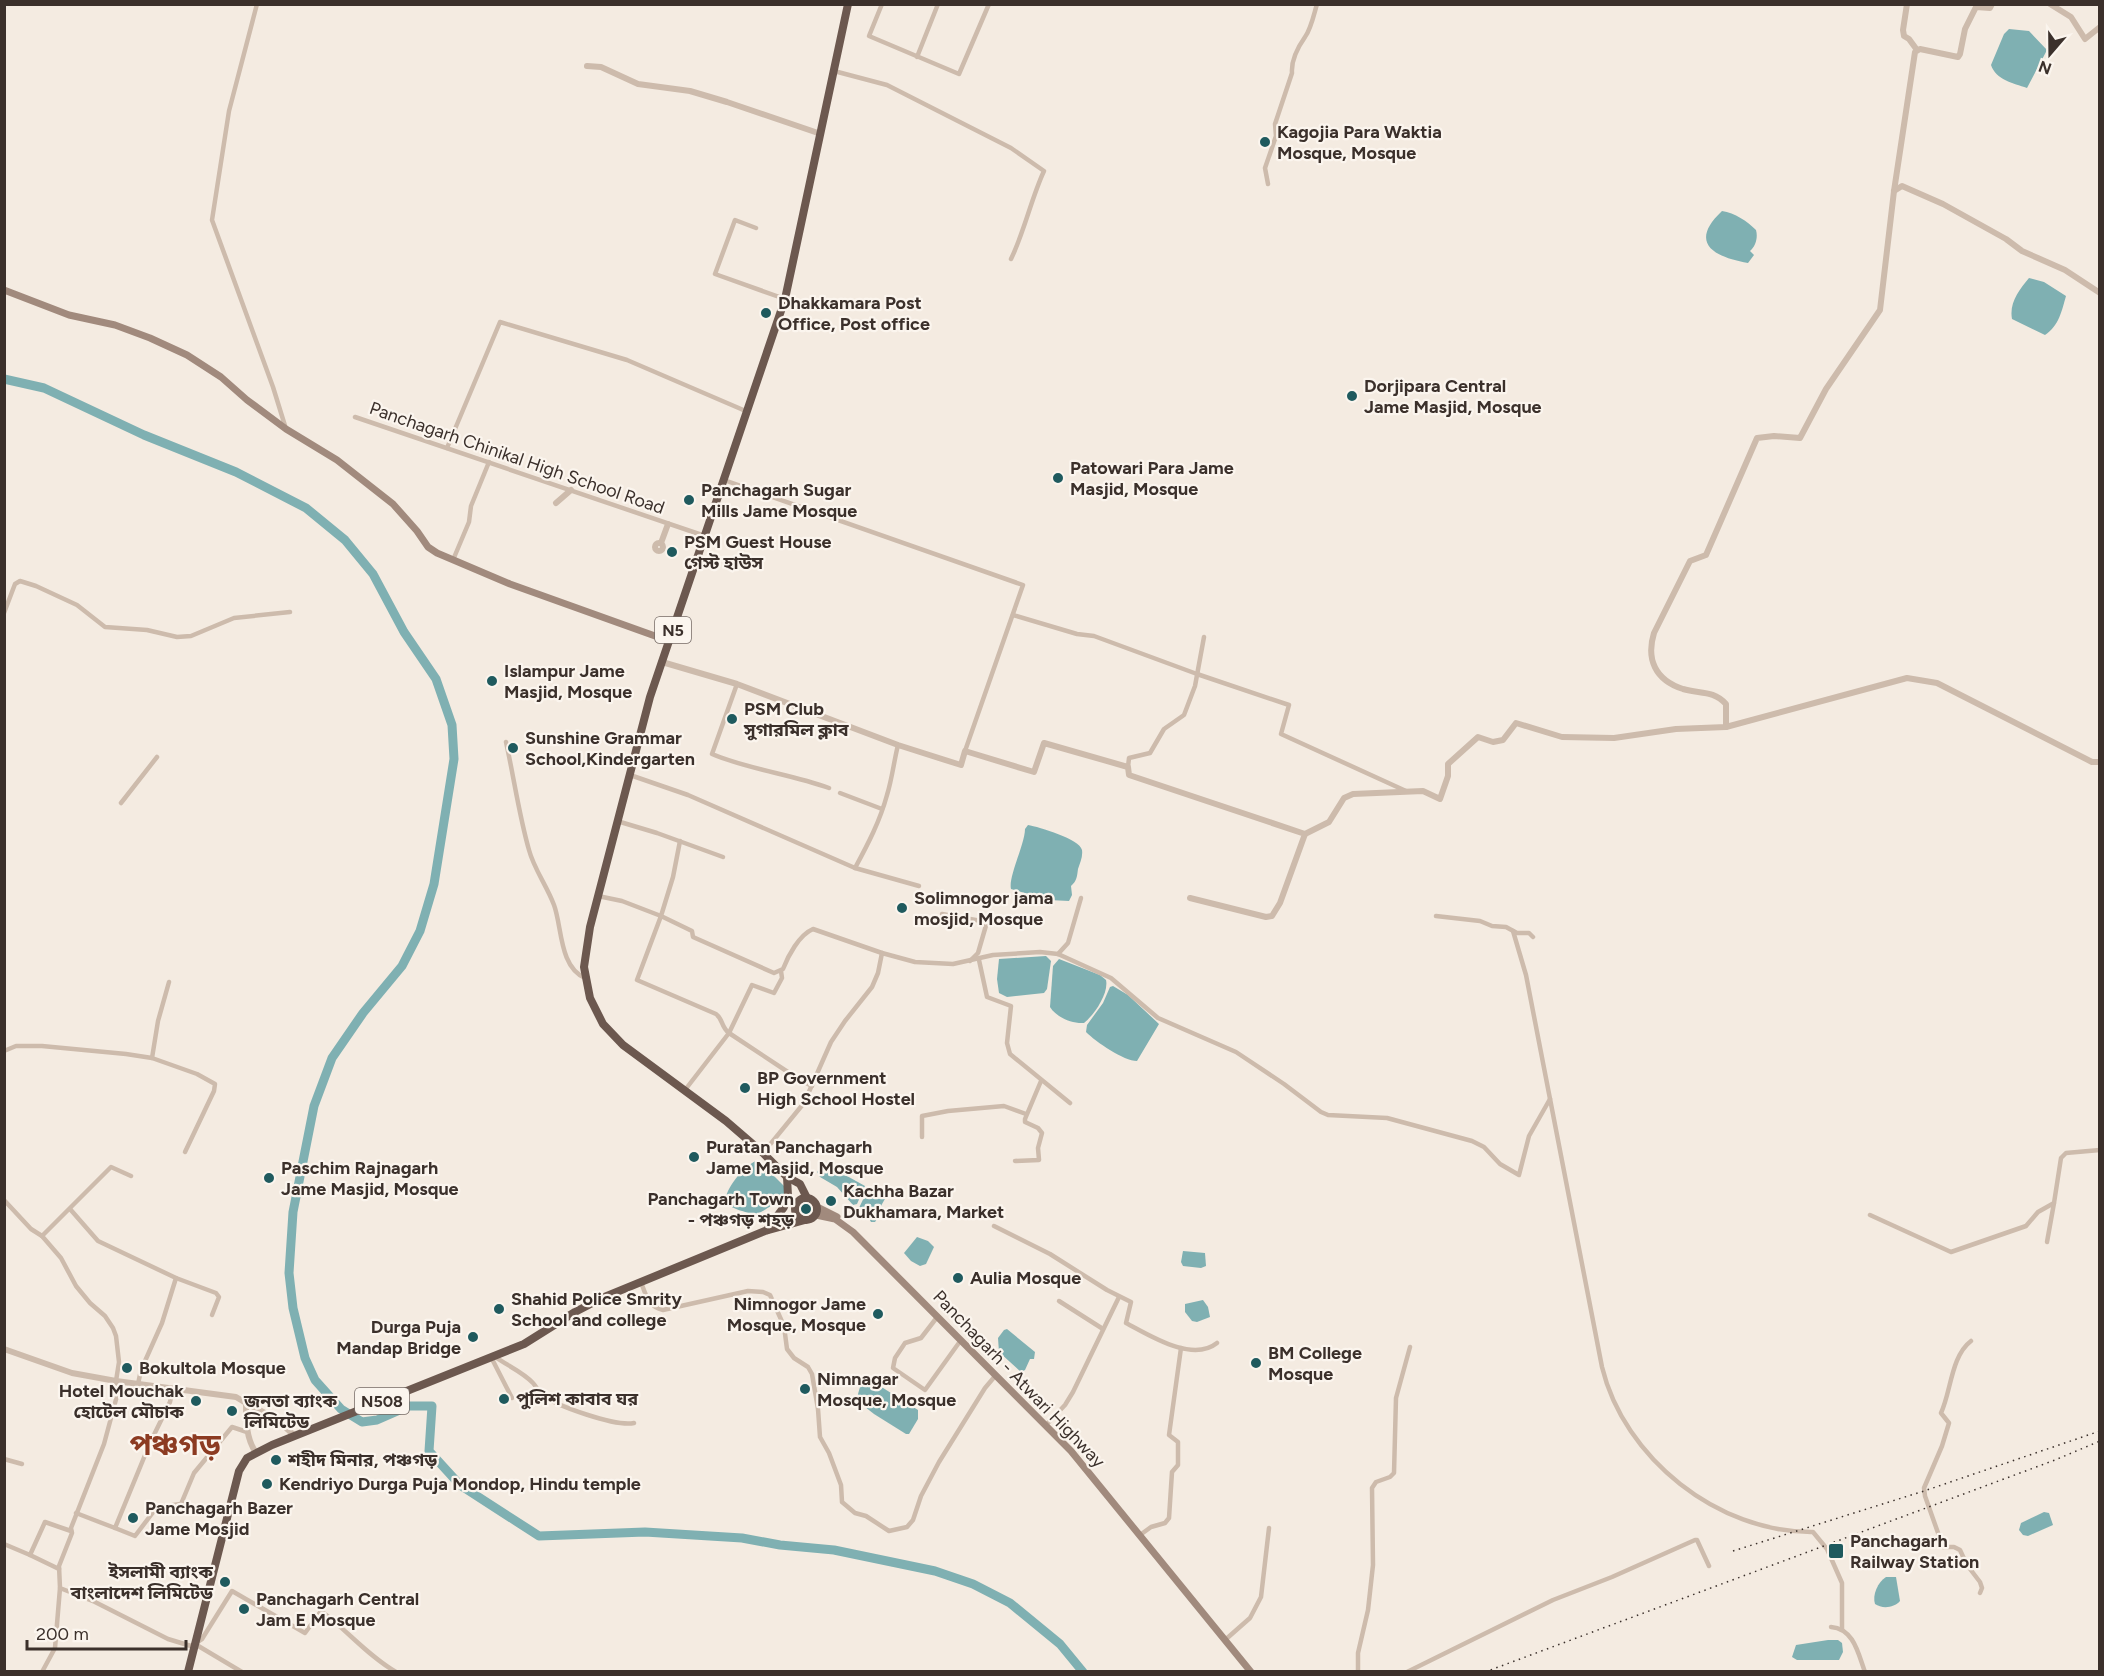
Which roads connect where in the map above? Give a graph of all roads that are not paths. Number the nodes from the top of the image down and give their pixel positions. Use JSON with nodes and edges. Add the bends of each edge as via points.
{"nodes":[{"id":1,"x":257,"y":4,"type":"edge"},
{"id":2,"x":848,"y":4,"type":"edge"},
{"id":3,"x":882,"y":4,"type":"edge"},
{"id":4,"x":938,"y":4,"type":"edge"},
{"id":5,"x":989,"y":4,"type":"edge"},
{"id":6,"x":1317,"y":4,"type":"edge"},
{"id":7,"x":1907,"y":4,"type":"edge"},
{"id":8,"x":1992,"y":4,"type":"edge"},
{"id":9,"x":2050,"y":4,"type":"edge"},
{"id":10,"x":2100,"y":27,"type":"edge"},
{"id":11,"x":1917,"y":50,"type":"junction"},
{"id":12,"x":917,"y":57,"type":"junction"},
{"id":13,"x":587,"y":66,"type":"dead end"},
{"id":14,"x":834,"y":71,"type":"junction"},
{"id":15,"x":821,"y":134,"type":"junction"},
{"id":16,"x":1268,"y":184,"type":"dead end"},
{"id":17,"x":1894,"y":191,"type":"junction"},
{"id":18,"x":756,"y":228,"type":"dead end"},
{"id":19,"x":1011,"y":259,"type":"dead end"},
{"id":20,"x":4,"y":290,"type":"edge"},
{"id":21,"x":2100,"y":293,"type":"edge"},
{"id":22,"x":785,"y":299,"type":"junction"},
{"id":23,"x":748,"y":412,"type":"junction"},
{"id":24,"x":355,"y":417,"type":"dead end"},
{"id":25,"x":286,"y":429,"type":"junction"},
{"id":26,"x":447,"y":448,"type":"junction"},
{"id":27,"x":489,"y":462,"type":"junction"},
{"id":28,"x":724,"y":480,"type":"junction"},
{"id":29,"x":571,"y":490,"type":"junction"},
{"id":30,"x":555,"y":503,"type":"dead end"},
{"id":31,"x":668,"y":524,"type":"junction"},
{"id":32,"x":705,"y":536,"type":"junction"},
{"id":33,"x":661,"y":543,"type":"dead end"},
{"id":34,"x":453,"y":560,"type":"junction"},
{"id":35,"x":290,"y":612,"type":"dead end"},
{"id":36,"x":4,"y":614,"type":"edge"},
{"id":37,"x":1012,"y":615,"type":"junction"},
{"id":38,"x":1203,"y":637,"type":"dead end"},
{"id":39,"x":669,"y":641,"type":"junction"},
{"id":40,"x":662,"y":662,"type":"junction"},
{"id":41,"x":1197,"y":674,"type":"junction"},
{"id":42,"x":737,"y":684,"type":"junction"},
{"id":43,"x":1726,"y":727,"type":"junction"},
{"id":44,"x":506,"y":742,"type":"dead end"},
{"id":45,"x":898,"y":745,"type":"junction"},
{"id":46,"x":965,"y":752,"type":"junction"},
{"id":47,"x":157,"y":757,"type":"dead end"},
{"id":48,"x":2100,"y":762,"type":"edge"},
{"id":49,"x":1128,"y":767,"type":"junction"},
{"id":50,"x":628,"y":774,"type":"junction"},
{"id":51,"x":829,"y":788,"type":"dead end"},
{"id":52,"x":1409,"y":792,"type":"junction"},
{"id":53,"x":840,"y":793,"type":"dead end"},
{"id":54,"x":121,"y":803,"type":"dead end"},
{"id":55,"x":882,"y":809,"type":"junction"},
{"id":56,"x":617,"y":821,"type":"junction"},
{"id":57,"x":1305,"y":834,"type":"junction"},
{"id":58,"x":680,"y":841,"type":"junction"},
{"id":59,"x":723,"y":857,"type":"dead end"},
{"id":60,"x":855,"y":868,"type":"junction"},
{"id":61,"x":919,"y":886,"type":"dead end"},
{"id":62,"x":598,"y":896,"type":"junction"},
{"id":63,"x":1081,"y":898,"type":"dead end"},
{"id":64,"x":1190,"y":898,"type":"dead end"},
{"id":65,"x":942,"y":914,"type":"dead end"},
{"id":66,"x":661,"y":916,"type":"junction"},
{"id":67,"x":1436,"y":916,"type":"dead end"},
{"id":68,"x":1514,"y":931,"type":"junction"},
{"id":69,"x":1533,"y":937,"type":"dead end"},
{"id":70,"x":882,"y":953,"type":"junction"},
{"id":71,"x":1058,"y":954,"type":"junction"},
{"id":72,"x":979,"y":960,"type":"junction"},
{"id":73,"x":970,"y":961,"type":"junction"},
{"id":74,"x":781,"y":971,"type":"junction"},
{"id":75,"x":585,"y":978,"type":"junction"},
{"id":76,"x":169,"y":982,"type":"dead end"},
{"id":77,"x":729,"y":1033,"type":"junction"},
{"id":78,"x":4,"y":1051,"type":"edge"},
{"id":79,"x":152,"y":1058,"type":"junction"},
{"id":80,"x":1041,"y":1081,"type":"junction"},
{"id":81,"x":812,"y":1086,"type":"junction"},
{"id":82,"x":685,"y":1090,"type":"junction"},
{"id":83,"x":1550,"y":1099,"type":"junction"},
{"id":84,"x":1070,"y":1103,"type":"dead end"},
{"id":85,"x":1026,"y":1114,"type":"junction"},
{"id":86,"x":922,"y":1137,"type":"dead end"},
{"id":87,"x":2100,"y":1150,"type":"edge"},
{"id":88,"x":185,"y":1152,"type":"dead end"},
{"id":89,"x":764,"y":1153,"type":"junction"},
{"id":90,"x":1015,"y":1161,"type":"dead end"},
{"id":91,"x":131,"y":1176,"type":"dead end"},
{"id":92,"x":787,"y":1181,"type":"junction"},
{"id":93,"x":806,"y":1194,"type":"junction"},
{"id":94,"x":4,"y":1200,"type":"edge"},
{"id":95,"x":2054,"y":1203,"type":"junction"},
{"id":96,"x":70,"y":1209,"type":"junction"},
{"id":97,"x":795,"y":1211,"type":"junction"},
{"id":98,"x":816,"y":1211,"type":"junction"},
{"id":99,"x":1869,"y":1215,"type":"dead end"},
{"id":100,"x":805,"y":1220,"type":"junction"},
{"id":101,"x":789,"y":1223,"type":"junction"},
{"id":102,"x":994,"y":1227,"type":"dead end"},
{"id":103,"x":765,"y":1231,"type":"junction"},
{"id":104,"x":42,"y":1236,"type":"junction"},
{"id":105,"x":2047,"y":1242,"type":"dead end"},
{"id":106,"x":176,"y":1278,"type":"junction"},
{"id":107,"x":641,"y":1282,"type":"junction"},
{"id":108,"x":1119,"y":1297,"type":"junction"},
{"id":109,"x":1059,"y":1301,"type":"dead end"},
{"id":110,"x":212,"y":1315,"type":"dead end"},
{"id":111,"x":938,"y":1316,"type":"junction"},
{"id":112,"x":1103,"y":1329,"type":"junction"},
{"id":113,"x":961,"y":1340,"type":"junction"},
{"id":114,"x":1971,"y":1341,"type":"dead end"},
{"id":115,"x":1217,"y":1343,"type":"dead end"},
{"id":116,"x":1410,"y":1347,"type":"dead end"},
{"id":117,"x":4,"y":1348,"type":"edge"},
{"id":118,"x":1181,"y":1348,"type":"junction"},
{"id":119,"x":493,"y":1357,"type":"junction"},
{"id":120,"x":996,"y":1375,"type":"junction"},
{"id":121,"x":116,"y":1381,"type":"junction"},
{"id":122,"x":138,"y":1384,"type":"junction"},
{"id":123,"x":173,"y":1388,"type":"junction"},
{"id":124,"x":512,"y":1398,"type":"dead end"},
{"id":125,"x":246,"y":1403,"type":"junction"},
{"id":126,"x":634,"y":1423,"type":"dead end"},
{"id":127,"x":1046,"y":1425,"type":"junction"},
{"id":128,"x":247,"y":1432,"type":"junction"},
{"id":129,"x":295,"y":1436,"type":"junction"},
{"id":130,"x":256,"y":1453,"type":"junction"},
{"id":131,"x":4,"y":1459,"type":"edge"},
{"id":132,"x":22,"y":1464,"type":"dead end"},
{"id":133,"x":76,"y":1513,"type":"junction"},
{"id":134,"x":115,"y":1528,"type":"junction"},
{"id":135,"x":1269,"y":1528,"type":"dead end"},
{"id":136,"x":71,"y":1531,"type":"junction"},
{"id":137,"x":1140,"y":1535,"type":"junction"},
{"id":138,"x":4,"y":1544,"type":"edge"},
{"id":139,"x":30,"y":1555,"type":"junction"},
{"id":140,"x":1709,"y":1566,"type":"dead end"},
{"id":141,"x":59,"y":1569,"type":"junction"},
{"id":142,"x":60,"y":1588,"type":"junction"},
{"id":143,"x":1980,"y":1593,"type":"dead end"},
{"id":144,"x":1831,"y":1626,"type":"dead end"},
{"id":145,"x":1842,"y":1629,"type":"junction"},
{"id":146,"x":1225,"y":1640,"type":"junction"},
{"id":147,"x":195,"y":1644,"type":"junction"},
{"id":148,"x":42,"y":1671,"type":"edge"},
{"id":149,"x":189,"y":1671,"type":"edge"},
{"id":150,"x":242,"y":1671,"type":"edge"},
{"id":151,"x":396,"y":1671,"type":"edge"},
{"id":152,"x":1251,"y":1671,"type":"edge"},
{"id":153,"x":1358,"y":1671,"type":"edge"},
{"id":154,"x":1407,"y":1671,"type":"edge"},
{"id":155,"x":1865,"y":1671,"type":"edge"}],
"edges":[{"from":1,"to":25,"type":"street","via":[[229,111],[212,220]]},
{"from":2,"to":14,"type":"highway","number":"N5"},
{"from":3,"to":12,"type":"street","via":[[869,36]]},
{"from":4,"to":12,"type":"street"},
{"from":5,"to":12,"type":"street","via":[[959,74]]},
{"from":6,"to":16,"type":"street","via":[[1291,66],[1275,124],[1276,136],[1265,168]]},
{"from":7,"to":11,"type":"street","via":[[1904,36]]},
{"from":8,"to":11,"type":"street","via":[[1990,8],[1976,7],[1958,57]]},
{"from":9,"to":10,"type":"street","via":[[2071,17],[2085,39]]},
{"from":11,"to":17,"type":"street"},
{"from":13,"to":15,"type":"street","via":[[601,67],[638,84],[718,99]]},
{"from":14,"to":15,"type":"highway","number":"N5"},
{"from":14,"to":19,"type":"street","via":[[886,85],[1011,148],[1044,171]]},
{"from":15,"to":22,"type":"highway","number":"N5"},
{"from":17,"to":21,"type":"street","via":[[1902,186],[1943,204]]},
{"from":17,"to":43,"type":"street","via":[[1880,310],[1826,389],[1800,438],[1756,438],[1706,555],[1690,561],[1654,633],[1653,665],[1662,678],[1681,688],[1718,696],[1726,704]]},
{"from":18,"to":22,"type":"street","via":[[735,220],[715,274]]},
{"from":20,"to":25,"type":"main road","via":[[69,315],[115,325],[187,355]]},
{"from":22,"to":23,"type":"highway","number":"N5"},
{"from":23,"to":26,"type":"street","via":[[627,360],[500,322]]},
{"from":23,"to":28,"type":"highway","number":"N5"},
{"from":24,"to":26,"type":"street","name":"Panchagarh Chinikal High School Road"},
{"from":25,"to":34,"type":"main road","via":[[337,460],[393,504],[428,547]]},
{"from":26,"to":27,"type":"street","name":"Panchagarh Chinikal High School Road"},
{"from":27,"to":29,"type":"street","name":"Panchagarh Chinikal High School Road"},
{"from":27,"to":34,"type":"street"},
{"from":28,"to":32,"type":"highway","number":"N5"},
{"from":28,"to":37,"type":"street","via":[[1023,585]]},
{"from":29,"to":30,"type":"street"},
{"from":29,"to":31,"type":"street","name":"Panchagarh Chinikal High School Road"},
{"from":31,"to":32,"type":"street","name":"Panchagarh Chinikal High School Road"},
{"from":31,"to":33,"type":"street"},
{"from":32,"to":39,"type":"highway","number":"N5"},
{"from":34,"to":39,"type":"main road"},
{"from":35,"to":36,"type":"street","via":[[234,618],[190,636],[177,637],[105,627],[77,605],[20,581],[15,584]]},
{"from":37,"to":41,"type":"street","via":[[1094,636]]},
{"from":37,"to":46,"type":"street"},
{"from":38,"to":41,"type":"street"},
{"from":39,"to":40,"type":"highway","number":"N5"},
{"from":40,"to":42,"type":"street"},
{"from":40,"to":50,"type":"highway","number":"N5"},
{"from":41,"to":49,"type":"street","via":[[1184,715],[1164,729],[1150,753],[1129,758]]},
{"from":41,"to":52,"type":"street","via":[[1289,705],[1281,734]]},
{"from":42,"to":45,"type":"street"},
{"from":42,"to":51,"type":"street","via":[[712,754]]},
{"from":43,"to":48,"type":"street","via":[[1907,678],[1937,684],[2092,762]]},
{"from":43,"to":52,"type":"street","via":[[1614,738],[1562,737],[1516,723],[1503,740],[1478,736],[1448,764],[1440,799],[1423,791]]},
{"from":44,"to":75,"type":"street","via":[[530,853],[555,906],[566,956]]},
{"from":45,"to":46,"type":"street","via":[[961,765]]},
{"from":45,"to":55,"type":"street"},
{"from":46,"to":49,"type":"street","via":[[1034,772],[1044,743]]},
{"from":47,"to":54,"type":"street"},
{"from":49,"to":57,"type":"street","via":[[1129,775]]},
{"from":50,"to":56,"type":"highway","number":"N5"},
{"from":50,"to":60,"type":"street","via":[[688,795]]},
{"from":52,"to":57,"type":"street","via":[[1353,794],[1344,798],[1329,822]]},
{"from":53,"to":55,"type":"street"},
{"from":55,"to":60,"type":"street"},
{"from":56,"to":58,"type":"street"},
{"from":56,"to":62,"type":"highway","number":"N5"},
{"from":57,"to":64,"type":"street","via":[[1272,916]]},
{"from":58,"to":59,"type":"street"},
{"from":58,"to":66,"type":"street"},
{"from":60,"to":61,"type":"street"},
{"from":62,"to":66,"type":"street"},
{"from":62,"to":75,"type":"highway","number":"N5","via":[[587,941]]},
{"from":63,"to":71,"type":"street","via":[[1068,943]]},
{"from":65,"to":73,"type":"street","via":[[987,922],[978,953]]},
{"from":66,"to":74,"type":"street","via":[[692,931],[693,937],[763,969]]},
{"from":66,"to":77,"type":"street","via":[[637,980],[716,1014]]},
{"from":67,"to":68,"type":"street","via":[[1480,921]]},
{"from":68,"to":69,"type":"street"},
{"from":68,"to":83,"type":"street"},
{"from":70,"to":73,"type":"street","via":[[927,964]]},
{"from":70,"to":74,"type":"street","via":[[813,928],[795,945]]},
{"from":70,"to":81,"type":"street","via":[[872,987],[831,1042]]},
{"from":71,"to":72,"type":"street","via":[[1018,952]]},
{"from":71,"to":83,"type":"street","via":[[1111,978],[1158,1018],[1236,1052],[1321,1112],[1387,1118],[1472,1140],[1519,1175],[1529,1136]]},
{"from":72,"to":73,"type":"street"},
{"from":72,"to":80,"type":"street","via":[[987,998],[1011,1006],[1007,1043],[1010,1054]]},
{"from":74,"to":77,"type":"street","via":[[782,978],[774,993],[752,985]]},
{"from":75,"to":82,"type":"highway","number":"N5","via":[[594,1008],[609,1033]]},
{"from":76,"to":79,"type":"street"},
{"from":77,"to":81,"type":"street"},
{"from":77,"to":82,"type":"street"},
{"from":78,"to":79,"type":"street","via":[[16,1046],[42,1046]]},
{"from":79,"to":88,"type":"street","via":[[215,1084]]},
{"from":80,"to":84,"type":"street"},
{"from":80,"to":85,"type":"street"},
{"from":81,"to":89,"type":"street","via":[[800,1109]]},
{"from":82,"to":89,"type":"highway","number":"N5"},
{"from":83,"to":145,"type":"street","via":[[1602,1367],[1615,1406],[1663,1470],[1700,1498],[1749,1520],[1813,1532],[1827,1549],[1842,1583]]},
{"from":85,"to":86,"type":"street","via":[[1004,1106],[948,1110],[922,1116]]},
{"from":85,"to":90,"type":"street","via":[[1025,1122],[1041,1134],[1039,1160]]},
{"from":87,"to":95,"type":"street","via":[[2066,1153],[2061,1158]]},
{"from":89,"to":92,"type":"highway","number":"N5"},
{"from":91,"to":96,"type":"street","via":[[111,1167]]},
{"from":92,"to":93,"type":"highway","via":[[798,1182]]},
{"from":92,"to":103,"type":"highway","via":[[784,1207]]},
{"from":93,"to":97,"type":"highway"},
{"from":93,"to":98,"type":"highway","via":[[815,1202]]},
{"from":94,"to":104,"type":"street"},
{"from":95,"to":99,"type":"street","via":[[2038,1212],[2026,1226],[1951,1252]]},
{"from":95,"to":105,"type":"street"},
{"from":96,"to":104,"type":"street"},
{"from":96,"to":106,"type":"street","via":[[98,1241]]},
{"from":97,"to":100,"type":"highway"},
{"from":97,"to":101,"type":"highway"},
{"from":98,"to":100,"type":"highway"},
{"from":98,"to":111,"type":"main road","name":"Panchagarh - Atwari Highway","via":[[836,1216]]},
{"from":100,"to":101,"type":"highway"},
{"from":101,"to":103,"type":"highway","number":"N508"},
{"from":102,"to":108,"type":"street","via":[[1050,1254]]},
{"from":103,"to":107,"type":"highway","number":"N508"},
{"from":104,"to":121,"type":"street","via":[[61,1258],[76,1286],[112,1328],[119,1362]]},
{"from":106,"to":110,"type":"street","via":[[216,1293],[219,1297]]},
{"from":106,"to":122,"type":"street"},
{"from":107,"to":119,"type":"highway","number":"N508","via":[[588,1305],[539,1336]]},
{"from":107,"to":120,"type":"street","via":[[650,1304],[663,1310],[748,1291],[770,1295],[784,1326],[787,1349],[810,1370],[820,1437],[841,1485],[842,1502],[889,1531],[907,1527],[914,1520],[921,1496],[939,1462]]},
{"from":108,"to":112,"type":"street"},
{"from":108,"to":118,"type":"street","via":[[1132,1305],[1126,1323]]},
{"from":109,"to":112,"type":"street"},
{"from":111,"to":113,"type":"main road","name":"Panchagarh - Atwari Highway"},
{"from":111,"to":113,"type":"street","via":[[921,1338],[905,1343],[893,1368],[925,1390]]},
{"from":112,"to":127,"type":"street","via":[[1069,1399]]},
{"from":113,"to":120,"type":"main road","name":"Panchagarh - Atwari Highway"},
{"from":114,"to":143,"type":"street","via":[[1949,1383],[1941,1413],[1949,1423],[1924,1493],[1943,1547],[1960,1550],[1980,1582]]},
{"from":115,"to":118,"type":"street","via":[[1201,1351]]},
{"from":116,"to":153,"type":"street","via":[[1396,1398],[1394,1473],[1372,1488],[1372,1565]]},
{"from":117,"to":121,"type":"street","via":[[72,1373]]},
{"from":118,"to":137,"type":"street","via":[[1169,1435],[1178,1442],[1178,1462],[1172,1472],[1169,1518]]},
{"from":119,"to":124,"type":"street"},
{"from":119,"to":126,"type":"street","via":[[552,1400],[603,1420]]},
{"from":119,"to":129,"type":"highway","number":"N508"},
{"from":120,"to":127,"type":"main road","name":"Panchagarh - Atwari Highway"},
{"from":121,"to":122,"type":"street"},
{"from":121,"to":133,"type":"street","via":[[118,1392],[104,1444]]},
{"from":122,"to":123,"type":"street"},
{"from":123,"to":125,"type":"street","via":[[236,1397]]},
{"from":123,"to":134,"type":"street"},
{"from":125,"to":128,"type":"street"},
{"from":125,"to":129,"type":"street","via":[[276,1419]]},
{"from":127,"to":137,"type":"main road","name":"Panchagarh - Atwari Highway"},
{"from":128,"to":130,"type":"street"},
{"from":128,"to":134,"type":"street","via":[[232,1427],[194,1473],[181,1504],[157,1507],[135,1536]]},
{"from":129,"to":130,"type":"highway","number":"N508"},
{"from":130,"to":147,"type":"highway","via":[[238,1471]]},
{"from":131,"to":132,"type":"street"},
{"from":133,"to":134,"type":"street"},
{"from":133,"to":136,"type":"street"},
{"from":135,"to":146,"type":"street","via":[[1261,1597],[1250,1618]]},
{"from":136,"to":139,"type":"street","via":[[45,1522]]},
{"from":136,"to":141,"type":"street"},
{"from":137,"to":146,"type":"main road","name":"Panchagarh - Atwari Highway"},
{"from":138,"to":139,"type":"street"},
{"from":139,"to":141,"type":"street"},
{"from":140,"to":154,"type":"street","via":[[1695,1540],[1553,1600]]},
{"from":141,"to":142,"type":"street"},
{"from":142,"to":147,"type":"street","via":[[168,1640]]},
{"from":142,"to":148,"type":"street","via":[[55,1648]]},
{"from":144,"to":145,"type":"street"},
{"from":145,"to":155,"type":"street","via":[[1849,1634]]},
{"from":146,"to":152,"type":"main road","name":"Panchagarh - Atwari Highway"},
{"from":147,"to":149,"type":"highway"},
{"from":147,"to":150,"type":"street"},
{"from":147,"to":151,"type":"street","via":[[202,1640],[232,1592],[305,1634],[321,1611],[380,1663]]}]}
